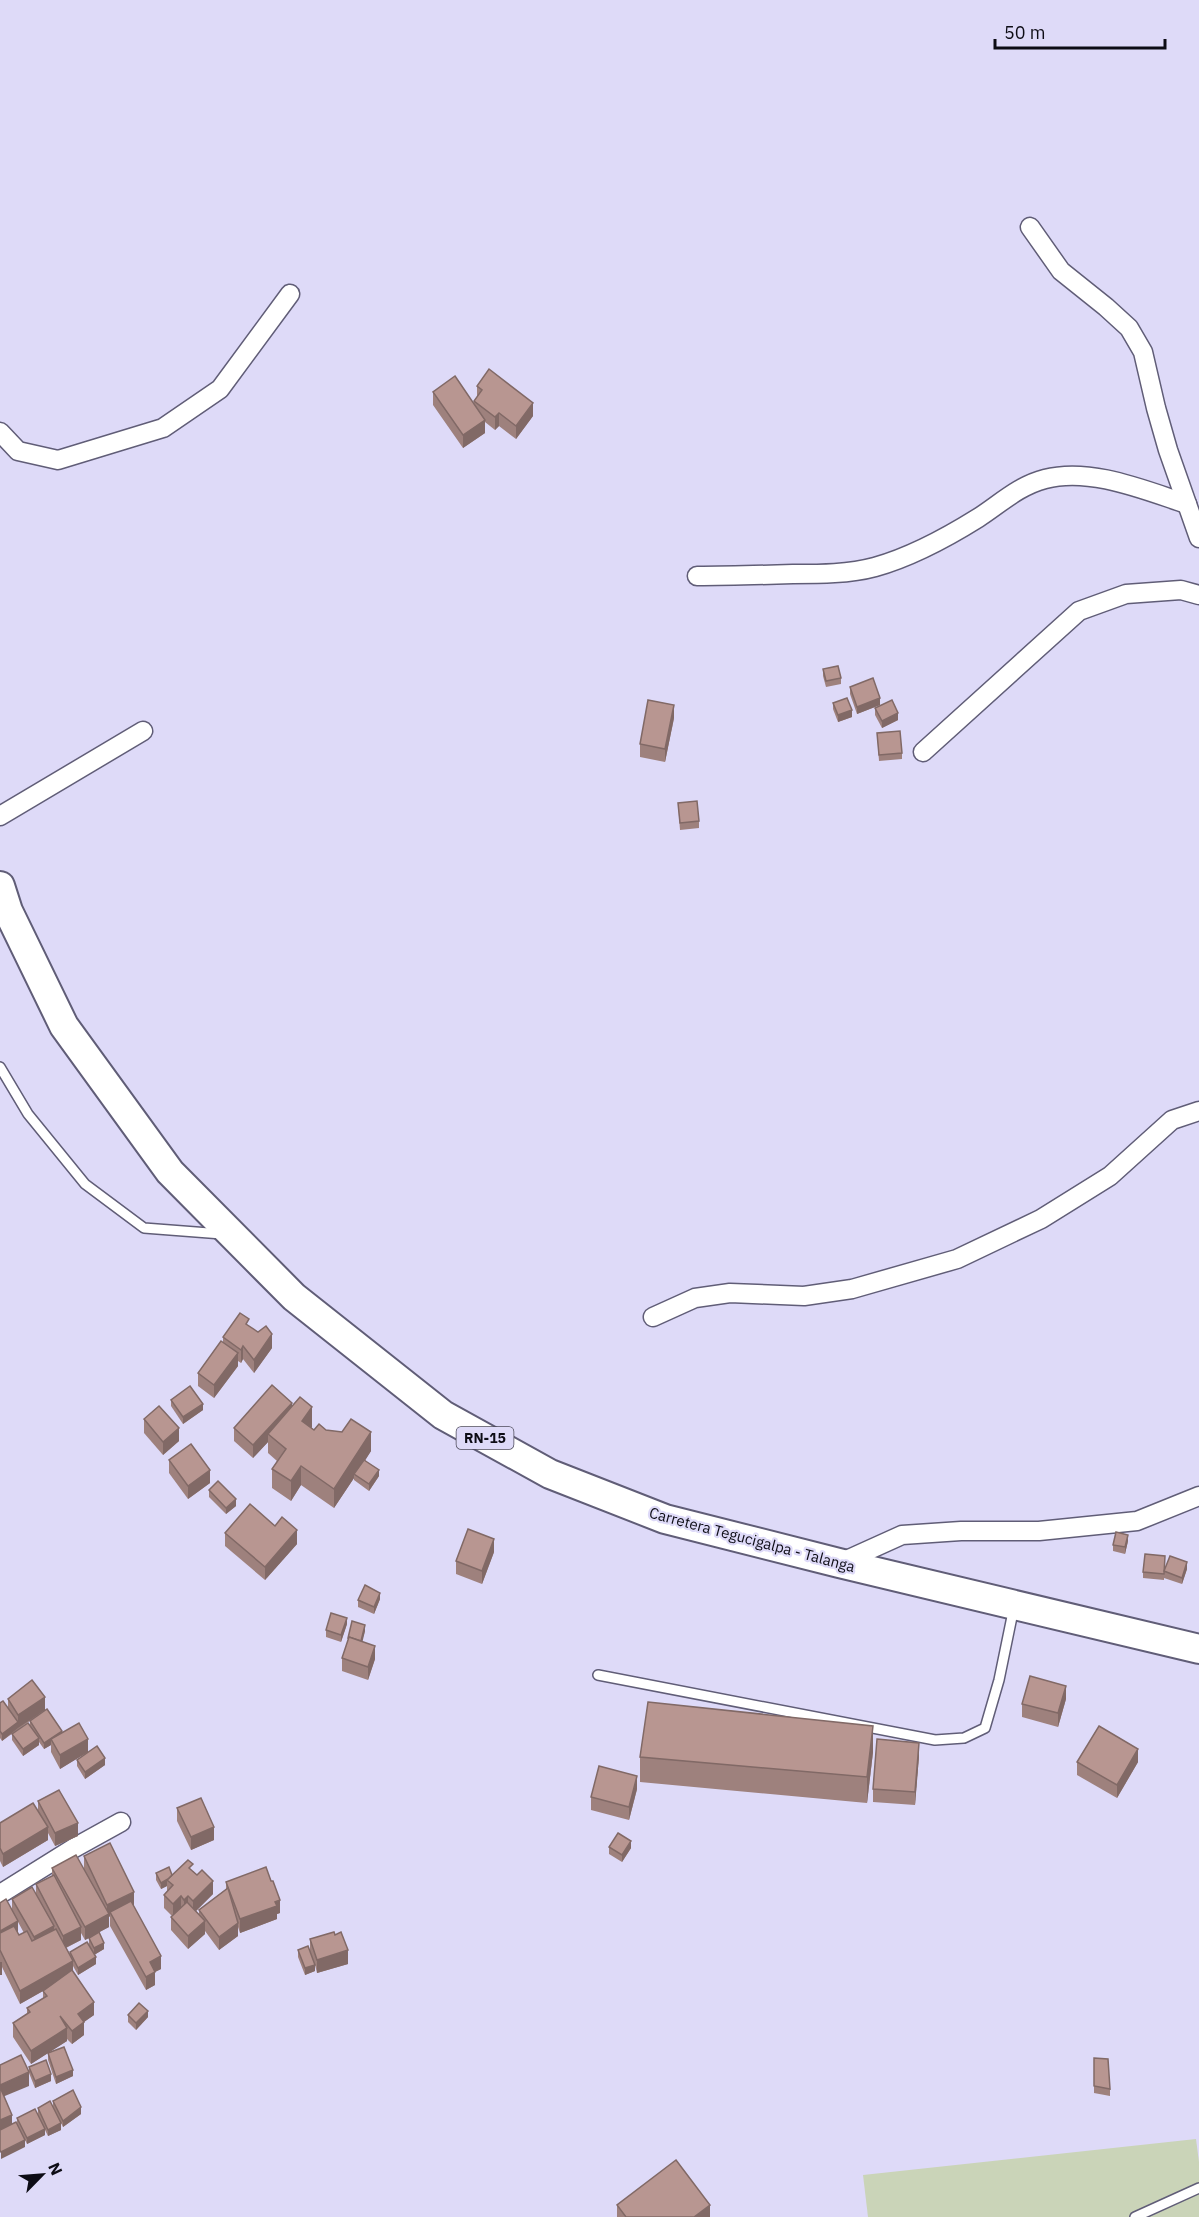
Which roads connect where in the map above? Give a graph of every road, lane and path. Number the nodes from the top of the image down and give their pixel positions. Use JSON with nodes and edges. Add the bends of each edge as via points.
{"nodes":[{"id":1,"x":1030,"y":227,"type":"dead end"},
{"id":2,"x":290,"y":294,"type":"dead end"},
{"id":3,"x":0,"y":432,"type":"edge"},
{"id":4,"x":1187,"y":504,"type":"junction"},
{"id":5,"x":1199,"y":538,"type":"edge"},
{"id":6,"x":697,"y":576,"type":"dead end"},
{"id":7,"x":1199,"y":595,"type":"edge"},
{"id":8,"x":143,"y":731,"type":"dead end"},
{"id":9,"x":923,"y":752,"type":"dead end"},
{"id":10,"x":0,"y":816,"type":"edge"},
{"id":11,"x":0,"y":886,"type":"edge"},
{"id":12,"x":0,"y":1067,"type":"edge"},
{"id":13,"x":1199,"y":1111,"type":"edge"},
{"id":14,"x":233,"y":1235,"type":"junction"},
{"id":15,"x":653,"y":1317,"type":"dead end"},
{"id":16,"x":1199,"y":1496,"type":"edge"},
{"id":17,"x":839,"y":1563,"type":"junction"},
{"id":18,"x":1015,"y":1605,"type":"junction"},
{"id":19,"x":1199,"y":1649,"type":"edge"},
{"id":20,"x":598,"y":1675,"type":"dead end"},
{"id":21,"x":122,"y":1822,"type":"dead end"},
{"id":22,"x":0,"y":1894,"type":"edge"},
{"id":23,"x":1199,"y":2188,"type":"edge"},
{"id":24,"x":1135,"y":2217,"type":"edge"}],
"edges":[{"from":1,"to":4,"type":"street","via":[[1061,271],[1129,328],[1143,352],[1156,408]]},
{"from":2,"to":3,"type":"street","via":[[220,389],[164,429],[58,460],[18,451]]},
{"from":4,"to":5,"type":"street"},
{"from":4,"to":6,"type":"street","via":[[1117,481],[1075,476],[1045,479],[1015,491],[918,551],[874,567],[830,574]]},
{"from":7,"to":9,"type":"street","via":[[1181,590],[1126,594],[1079,611]]},
{"from":8,"to":10,"type":"street"},
{"from":11,"to":14,"type":"main road","name":"Carretera Tegucigalpa - Talanga","number":"RN-15","via":[[8,911],[64,1026],[170,1172]]},
{"from":12,"to":14,"type":"lane","via":[[28,1114],[85,1184],[144,1228]]},
{"from":13,"to":15,"type":"street","via":[[1172,1120],[1110,1176],[1041,1219],[957,1259],[852,1289],[804,1296],[730,1293],[695,1298]]},
{"from":14,"to":17,"type":"main road","name":"Carretera Tegucigalpa - Talanga","number":"RN-15","via":[[294,1297],[443,1415],[550,1474],[665,1519]]},
{"from":16,"to":17,"type":"street","via":[[1137,1521],[1039,1531],[902,1535]]},
{"from":17,"to":18,"type":"main road","name":"Carretera Tegucigalpa - Talanga","number":"RN-15"},
{"from":18,"to":19,"type":"main road","name":"Carretera Tegucigalpa - Talanga","number":"RN-15"},
{"from":18,"to":20,"type":"lane","via":[[985,1728],[964,1738],[935,1740]]},
{"from":21,"to":22,"type":"street"},
{"from":23,"to":24,"type":"lane"}]}
